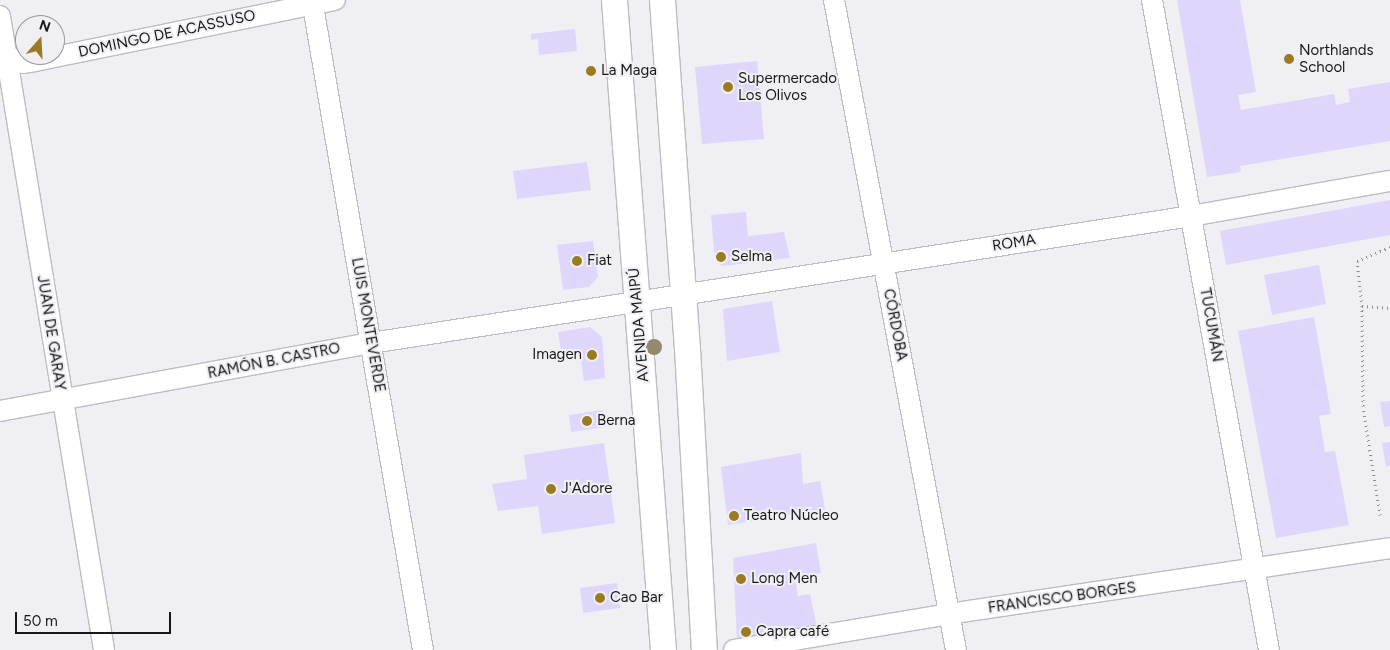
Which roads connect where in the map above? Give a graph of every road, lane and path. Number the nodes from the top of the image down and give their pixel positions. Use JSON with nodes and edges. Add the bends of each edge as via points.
{"nodes":[{"id":1,"x":335,"y":0,"type":"edge"},
{"id":2,"x":614,"y":0,"type":"edge"},
{"id":3,"x":662,"y":0,"type":"edge"},
{"id":4,"x":834,"y":0,"type":"edge"},
{"id":5,"x":1152,"y":0,"type":"edge"},
{"id":6,"x":312,"y":2,"type":"edge"},
{"id":7,"x":0,"y":16,"type":"edge"},
{"id":8,"x":4,"y":57,"type":"edge"},
{"id":9,"x":1390,"y":181,"type":"edge"},
{"id":10,"x":1191,"y":216,"type":"junction"},
{"id":11,"x":1390,"y":247,"type":"edge"},
{"id":12,"x":883,"y":263,"type":"junction"},
{"id":13,"x":684,"y":294,"type":"junction"},
{"id":14,"x":638,"y":302,"type":"junction"},
{"id":15,"x":1362,"y":306,"type":"junction"},
{"id":16,"x":1390,"y":308,"type":"edge"},
{"id":17,"x":371,"y":343,"type":"junction"},
{"id":18,"x":62,"y":401,"type":"junction"},
{"id":19,"x":0,"y":411,"type":"edge"},
{"id":20,"x":1380,"y":515,"type":"dead end"},
{"id":21,"x":1390,"y":548,"type":"edge"},
{"id":22,"x":1255,"y":570,"type":"junction"},
{"id":23,"x":950,"y":614,"type":"junction"},
{"id":24,"x":104,"y":650,"type":"edge"},
{"id":25,"x":423,"y":650,"type":"edge"},
{"id":26,"x":663,"y":650,"type":"edge"},
{"id":27,"x":704,"y":650,"type":"edge"},
{"id":28,"x":734,"y":650,"type":"edge"},
{"id":29,"x":956,"y":650,"type":"edge"},
{"id":30,"x":1269,"y":650,"type":"edge"}],
"edges":[{"from":1,"to":6,"type":"street","name":"DOMINGO DE ACASSUSO"},
{"from":2,"to":14,"type":"main road","name":"AVENIDA MAIPÚ"},
{"from":3,"to":13,"type":"main road"},
{"from":4,"to":12,"type":"street","name":"CÓRDOBA"},
{"from":5,"to":10,"type":"street","name":"TUCUMÁN"},
{"from":6,"to":8,"type":"street","name":"DOMINGO DE ACASSUSO","via":[[29,62]]},
{"from":6,"to":17,"type":"street","name":"LUIS MONTEVERDE"},
{"from":7,"to":8,"type":"street","name":"JUAN DE GARAY"},
{"from":8,"to":18,"type":"street","name":"JUAN DE GARAY"},
{"from":9,"to":10,"type":"street","name":"ROMA"},
{"from":10,"to":12,"type":"street","name":"ROMA"},
{"from":10,"to":22,"type":"street","name":"TUCUMÁN"},
{"from":11,"to":15,"type":"path","via":[[1357,261]]},
{"from":12,"to":13,"type":"street","name":"ROMA"},
{"from":12,"to":23,"type":"street","name":"CÓRDOBA"},
{"from":13,"to":14,"type":"street","name":"ROMA"},
{"from":13,"to":27,"type":"main road"},
{"from":14,"to":17,"type":"street","name":"RAMÓN B. CASTRO"},
{"from":14,"to":26,"type":"main road","name":"AVENIDA MAIPÚ"},
{"from":15,"to":16,"type":"path"},
{"from":15,"to":20,"type":"path","via":[[1363,406]]},
{"from":17,"to":18,"type":"street","name":"RAMÓN B. CASTRO"},
{"from":17,"to":25,"type":"street","name":"LUIS MONTEVERDE"},
{"from":18,"to":19,"type":"street","name":"RAMÓN B. CASTRO"},
{"from":18,"to":24,"type":"street","name":"JUAN DE GARAY"},
{"from":21,"to":22,"type":"street","name":"FRANCISCO BORGES"},
{"from":22,"to":23,"type":"street","name":"FRANCISCO BORGES"},
{"from":22,"to":30,"type":"street","name":"TUCUMÁN"},
{"from":23,"to":28,"type":"street","name":"FRANCISCO BORGES"},
{"from":23,"to":29,"type":"street","name":"CÓRDOBA"}]}
